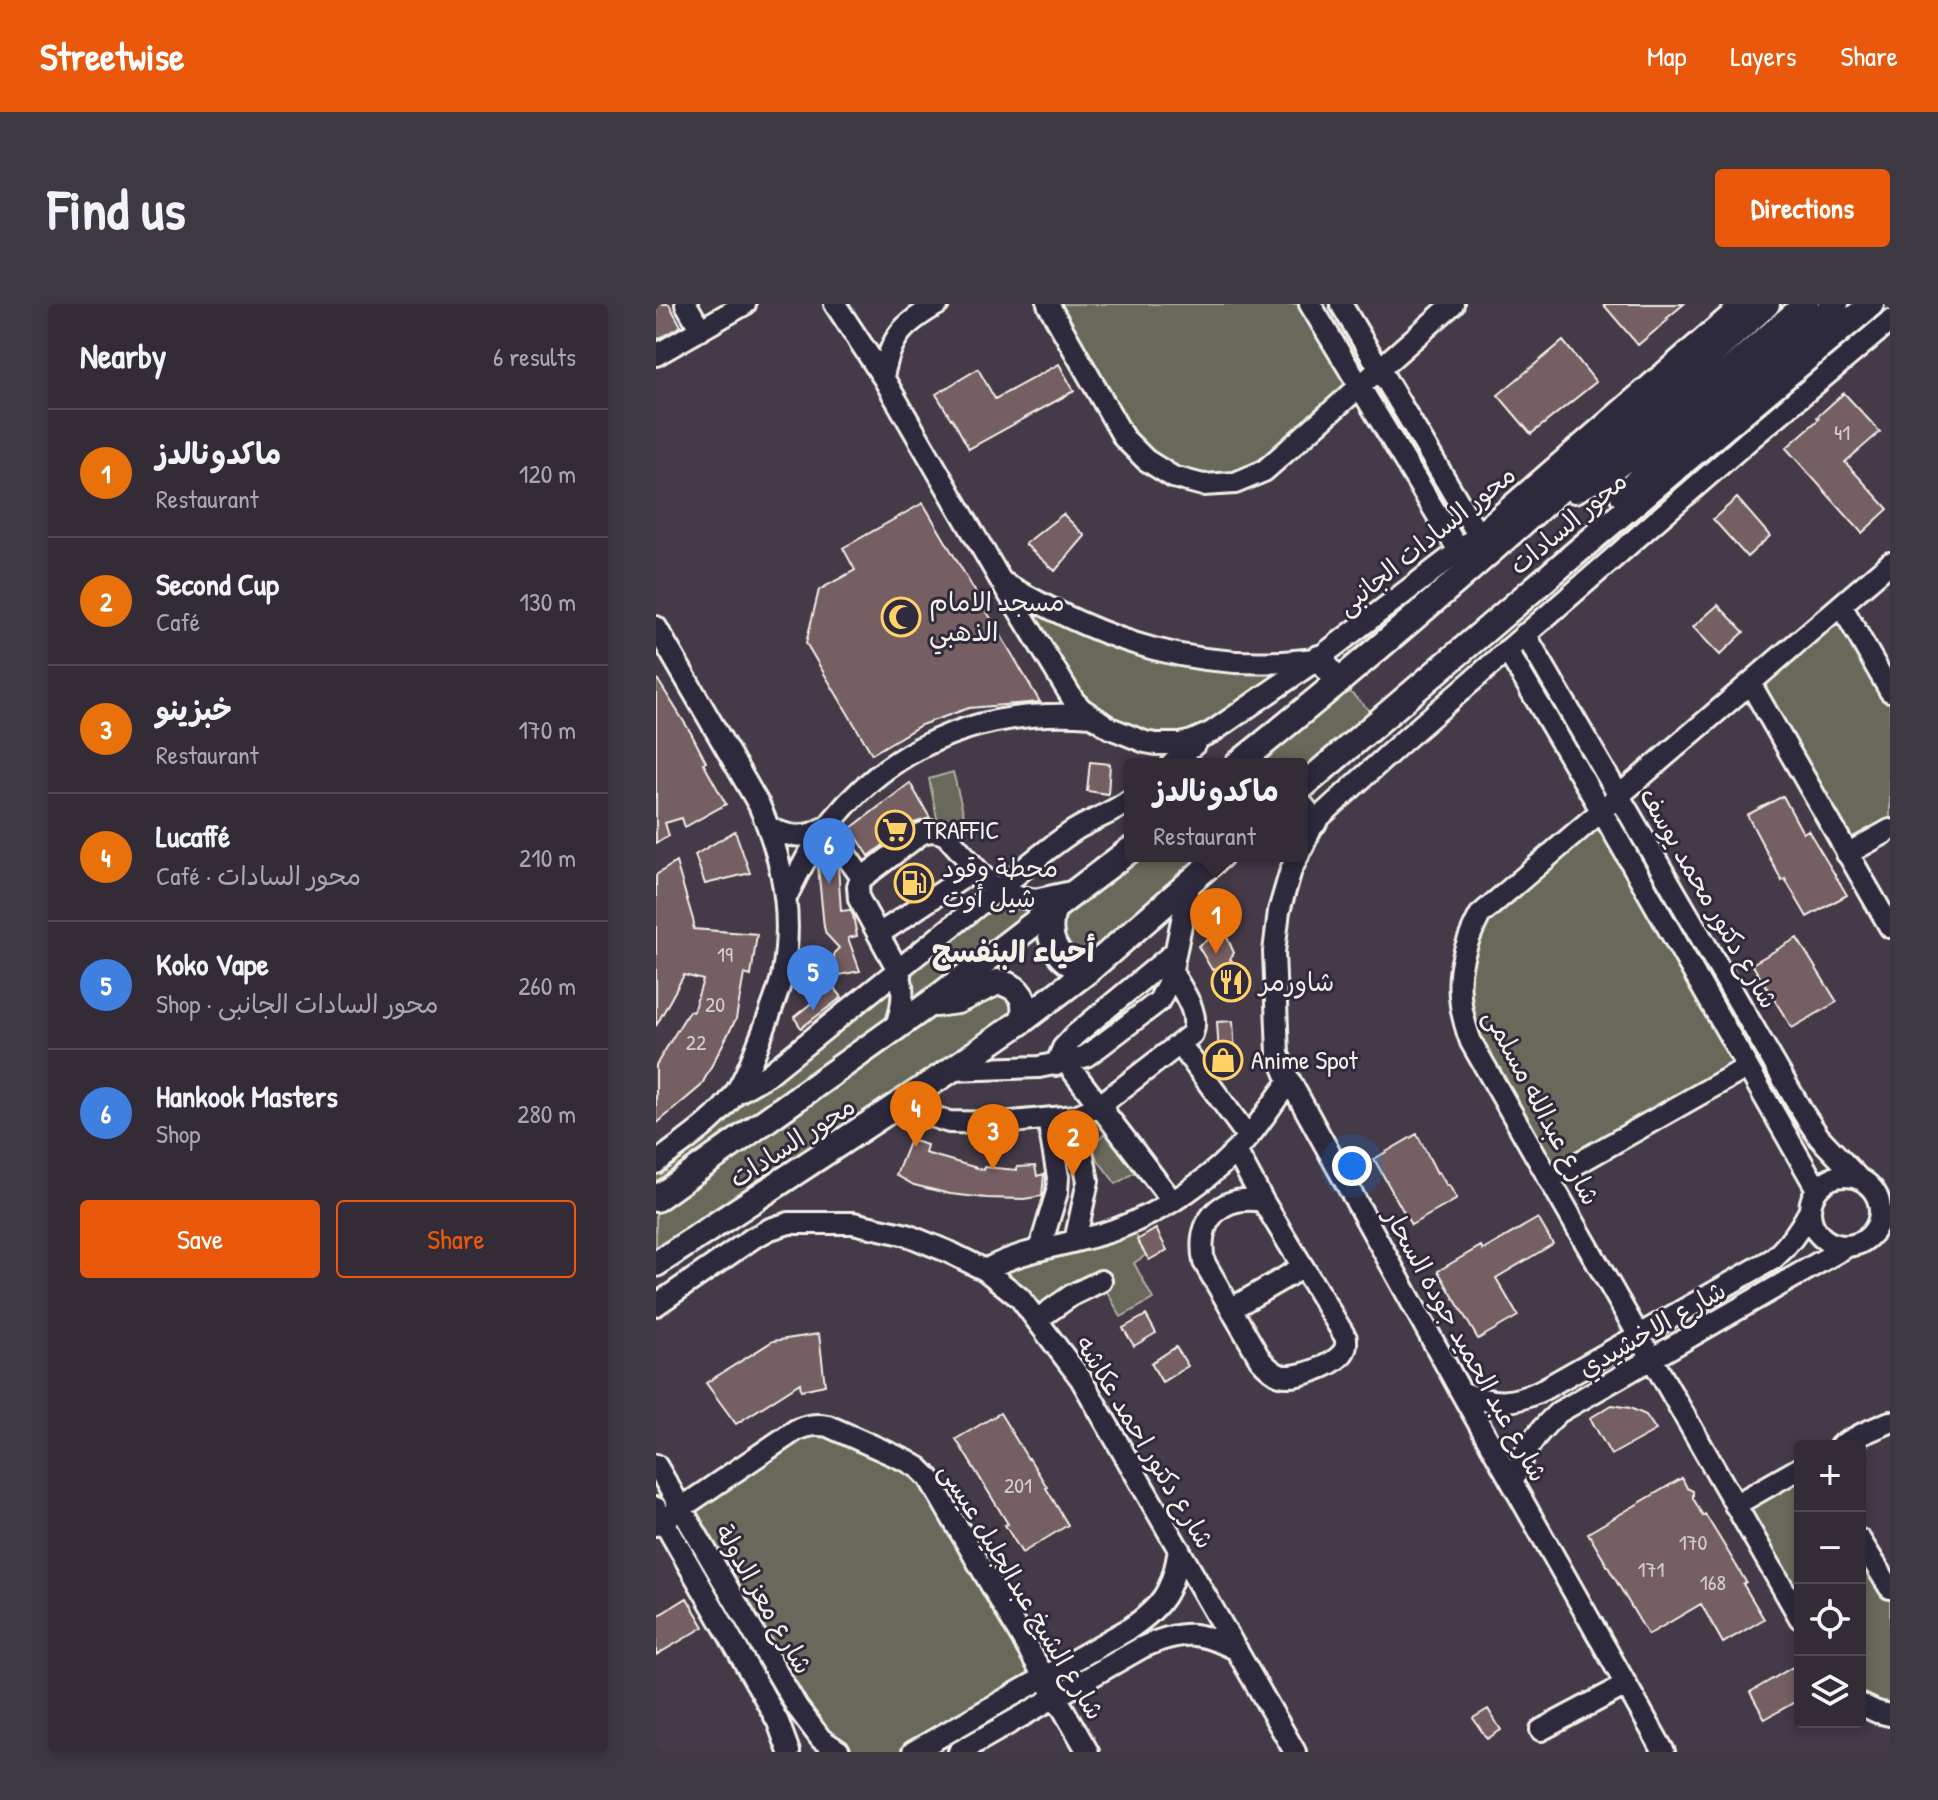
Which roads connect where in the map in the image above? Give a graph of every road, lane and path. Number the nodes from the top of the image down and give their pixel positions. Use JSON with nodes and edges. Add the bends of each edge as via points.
{"nodes":[{"id":1,"x":686,"y":304,"type":"edge"},
{"id":2,"x":745,"y":304,"type":"edge"},
{"id":3,"x":835,"y":304,"type":"edge"},
{"id":4,"x":938,"y":304,"type":"edge"},
{"id":5,"x":1048,"y":304,"type":"edge"},
{"id":6,"x":1310,"y":304,"type":"edge"},
{"id":7,"x":1341,"y":304,"type":"edge"},
{"id":8,"x":1453,"y":304,"type":"edge"},
{"id":9,"x":1743,"y":304,"type":"edge"},
{"id":10,"x":1767,"y":304,"type":"edge"},
{"id":11,"x":1806,"y":304,"type":"edge"},
{"id":12,"x":1836,"y":304,"type":"edge"},
{"id":13,"x":1871,"y":304,"type":"edge"},
{"id":14,"x":1890,"y":321,"type":"edge"},
{"id":15,"x":701,"y":330,"type":"junction"},
{"id":16,"x":656,"y":355,"type":"edge"},
{"id":17,"x":1378,"y":369,"type":"junction"},
{"id":18,"x":883,"y":377,"type":"junction"},
{"id":19,"x":1359,"y":387,"type":"junction"},
{"id":20,"x":1551,"y":499,"type":"junction"},
{"id":21,"x":1478,"y":535,"type":"junction"},
{"id":22,"x":1591,"y":540,"type":"junction"},
{"id":23,"x":1459,"y":551,"type":"junction"},
{"id":24,"x":1890,"y":563,"type":"edge"},
{"id":25,"x":1001,"y":581,"type":"junction"},
{"id":26,"x":1841,"y":605,"type":"junction"},
{"id":27,"x":656,"y":627,"type":"edge"},
{"id":28,"x":1525,"y":634,"type":"junction"},
{"id":29,"x":1507,"y":650,"type":"junction"},
{"id":30,"x":1319,"y":658,"type":"junction"},
{"id":31,"x":1339,"y":682,"type":"junction"},
{"id":32,"x":1750,"y":683,"type":"junction"},
{"id":33,"x":1890,"y":691,"type":"edge"},
{"id":34,"x":1092,"y":716,"type":"junction"},
{"id":35,"x":1202,"y":737,"type":"junction"},
{"id":36,"x":1179,"y":758,"type":"edge"},
{"id":37,"x":1245,"y":758,"type":"edge"},
{"id":38,"x":1308,"y":782,"type":"edge"},
{"id":39,"x":1619,"y":795,"type":"junction"},
{"id":40,"x":1124,"y":804,"type":"edge"},
{"id":41,"x":1601,"y":810,"type":"junction"},
{"id":42,"x":1308,"y":815,"type":"edge"},
{"id":43,"x":769,"y":827,"type":"junction"},
{"id":44,"x":826,"y":827,"type":"junction"},
{"id":45,"x":1890,"y":830,"type":"edge"},
{"id":46,"x":1847,"y":854,"type":"junction"},
{"id":47,"x":1124,"y":855,"type":"edge"},
{"id":48,"x":1213,"y":862,"type":"edge"},
{"id":49,"x":1295,"y":862,"type":"edge"},
{"id":50,"x":976,"y":869,"type":"junction"},
{"id":51,"x":862,"y":878,"type":"junction"},
{"id":52,"x":1190,"y":881,"type":"junction"},
{"id":53,"x":1080,"y":890,"type":"junction"},
{"id":54,"x":996,"y":891,"type":"junction"},
{"id":55,"x":786,"y":898,"type":"junction"},
{"id":56,"x":1053,"y":911,"type":"junction"},
{"id":57,"x":1890,"y":927,"type":"edge"},
{"id":58,"x":879,"y":934,"type":"junction"},
{"id":59,"x":1173,"y":961,"type":"junction"},
{"id":60,"x":898,"y":970,"type":"junction"},
{"id":61,"x":1089,"y":970,"type":"junction"},
{"id":62,"x":929,"y":1004,"type":"junction"},
{"id":63,"x":1022,"y":1021,"type":"junction"},
{"id":64,"x":895,"y":1029,"type":"junction"},
{"id":65,"x":1180,"y":1044,"type":"junction"},
{"id":66,"x":1061,"y":1063,"type":"junction"},
{"id":67,"x":1746,"y":1068,"type":"junction"},
{"id":68,"x":951,"y":1070,"type":"junction"},
{"id":69,"x":1290,"y":1081,"type":"junction"},
{"id":70,"x":735,"y":1094,"type":"junction"},
{"id":71,"x":898,"y":1105,"type":"junction"},
{"id":72,"x":1099,"y":1106,"type":"junction"},
{"id":73,"x":1075,"y":1116,"type":"junction"},
{"id":74,"x":1048,"y":1119,"type":"junction"},
{"id":75,"x":1242,"y":1144,"type":"junction"},
{"id":76,"x":656,"y":1163,"type":"edge"},
{"id":77,"x":1550,"y":1179,"type":"junction"},
{"id":78,"x":1859,"y":1179,"type":"junction"},
{"id":79,"x":1817,"y":1189,"type":"junction"},
{"id":80,"x":660,"y":1190,"type":"edge"},
{"id":81,"x":1883,"y":1197,"type":"edge"},
{"id":82,"x":1172,"y":1201,"type":"junction"},
{"id":83,"x":1263,"y":1201,"type":"junction"},
{"id":84,"x":1809,"y":1212,"type":"junction"},
{"id":85,"x":1890,"y":1239,"type":"edge"},
{"id":86,"x":1075,"y":1241,"type":"junction"},
{"id":87,"x":1855,"y":1244,"type":"junction"},
{"id":88,"x":1040,"y":1248,"type":"junction"},
{"id":89,"x":656,"y":1264,"type":"edge"},
{"id":90,"x":1303,"y":1267,"type":"junction"},
{"id":91,"x":985,"y":1270,"type":"junction"},
{"id":92,"x":1101,"y":1281,"type":"dead end"},
{"id":93,"x":656,"y":1305,"type":"edge"},
{"id":94,"x":1231,"y":1309,"type":"junction"},
{"id":95,"x":1038,"y":1319,"type":"junction"},
{"id":96,"x":1638,"y":1335,"type":"junction"},
{"id":97,"x":1652,"y":1359,"type":"junction"},
{"id":98,"x":1461,"y":1392,"type":"junction"},
{"id":99,"x":1890,"y":1422,"type":"edge"},
{"id":100,"x":1851,"y":1440,"type":"edge"},
{"id":101,"x":656,"y":1465,"type":"edge"},
{"id":102,"x":1794,"y":1471,"type":"edge"},
{"id":103,"x":1513,"y":1483,"type":"junction"},
{"id":104,"x":1735,"y":1505,"type":"junction"},
{"id":105,"x":681,"y":1508,"type":"junction"},
{"id":106,"x":658,"y":1518,"type":"edge"},
{"id":107,"x":1179,"y":1549,"type":"junction"},
{"id":108,"x":1866,"y":1550,"type":"edge"},
{"id":109,"x":1890,"y":1588,"type":"edge"},
{"id":110,"x":1794,"y":1608,"type":"edge"},
{"id":111,"x":1237,"y":1650,"type":"junction"},
{"id":112,"x":1045,"y":1677,"type":"junction"},
{"id":113,"x":1626,"y":1685,"type":"junction"},
{"id":114,"x":1057,"y":1696,"type":"junction"},
{"id":115,"x":1866,"y":1707,"type":"edge"},
{"id":116,"x":1890,"y":1715,"type":"edge"},
{"id":117,"x":1541,"y":1730,"type":"dead end"},
{"id":118,"x":1659,"y":1750,"type":"edge"},
{"id":119,"x":789,"y":1752,"type":"edge"},
{"id":120,"x":838,"y":1752,"type":"edge"},
{"id":121,"x":913,"y":1752,"type":"edge"},
{"id":122,"x":959,"y":1752,"type":"edge"},
{"id":123,"x":1088,"y":1752,"type":"edge"},
{"id":124,"x":1295,"y":1752,"type":"edge"}],
"edges":[{"from":1,"to":15,"type":"street"},
{"from":2,"to":15,"type":"street"},
{"from":3,"to":18,"type":"street"},
{"from":4,"to":18,"type":"street","via":[[901,330]]},
{"from":5,"to":19,"type":"street","via":[[1124,438],[1173,477],[1203,485],[1235,483],[1264,471]]},
{"from":6,"to":19,"type":"street"},
{"from":7,"to":17,"type":"street"},
{"from":8,"to":17,"type":"street"},
{"from":9,"to":21,"type":"street","name":"محور السادات الجانبى"},
{"from":10,"to":20,"type":"main road","name":"محور السادات"},
{"from":11,"to":20,"type":"main road","via":[[1625,460]]},
{"from":12,"to":22,"type":"main road","via":[[1656,461]]},
{"from":13,"to":22,"type":"main road","name":"محور السادات"},
{"from":14,"to":28,"type":"street"},
{"from":15,"to":16,"type":"street"},
{"from":17,"to":19,"type":"street"},
{"from":17,"to":21,"type":"street"},
{"from":18,"to":25,"type":"street"},
{"from":19,"to":23,"type":"street"},
{"from":20,"to":31,"type":"main road","name":"محور السادات"},
{"from":21,"to":23,"type":"street","name":"محور السادات الجانبى"},
{"from":22,"to":38,"type":"main road","name":"محور السادات"},
{"from":23,"to":30,"type":"street","name":"محور السادات الجانبى"},
{"from":24,"to":26,"type":"street","name":"شارع عبدالله مسلمى"},
{"from":25,"to":30,"type":"street","via":[[1060,614],[1158,651],[1250,663]]},
{"from":25,"to":34,"type":"street","via":[[1074,701]]},
{"from":26,"to":32,"type":"street","name":"شارع عبدالله مسلمى"},
{"from":26,"to":33,"type":"street"},
{"from":27,"to":43,"type":"street"},
{"from":28,"to":29,"type":"street"},
{"from":28,"to":39,"type":"street","name":"شارع دكتور محمد يوسف"},
{"from":29,"to":41,"type":"street","name":"شارع دكتور محمد يوسف"},
{"from":29,"to":42,"type":"street"},
{"from":30,"to":31,"type":"main road"},
{"from":30,"to":35,"type":"street","name":"محور السادات الجانبى"},
{"from":31,"to":37,"type":"main road","name":"محور السادات"},
{"from":32,"to":39,"type":"street","name":"شارع عبدالله مسلمى"},
{"from":32,"to":46,"type":"street"},
{"from":34,"to":35,"type":"street","name":"محور السادات الجانبى","via":[[1145,742],[1180,744]]},
{"from":34,"to":44,"type":"street","via":[[1010,717],[931,742],[863,787]]},
{"from":35,"to":36,"type":"street"},
{"from":39,"to":41,"type":"street","name":"شارع عبدالله مسلمى"},
{"from":39,"to":78,"type":"street","name":"شارع دكتور محمد يوسف","via":[[1803,1113]]},
{"from":40,"to":54,"type":"street","via":[[1060,840]]},
{"from":41,"to":67,"type":"street","name":"شارع دكتور محمد يوسف"},
{"from":41,"to":77,"type":"street","name":"شارع عبدالله مسلمى","via":[[1480,915],[1462,956],[1459,999],[1471,1042]]},
{"from":43,"to":44,"type":"street","via":[[802,837]]},
{"from":43,"to":55,"type":"street"},
{"from":44,"to":51,"type":"street"},
{"from":44,"to":55,"type":"street"},
{"from":45,"to":46,"type":"street"},
{"from":46,"to":57,"type":"street"},
{"from":47,"to":53,"type":"main road","name":"محور السادات"},
{"from":48,"to":52,"type":"main road","name":"محور السادات"},
{"from":49,"to":69,"type":"street","name":"شارع عبد الحميد جوده السحار","via":[[1279,911],[1274,952],[1278,1054]]},
{"from":50,"to":51,"type":"street","via":[[946,835],[930,831]]},
{"from":50,"to":54,"type":"street"},
{"from":50,"to":58,"type":"street"},
{"from":51,"to":58,"type":"street","via":[[858,895]]},
{"from":52,"to":59,"type":"street"},
{"from":52,"to":61,"type":"main road","name":"محور السادات"},
{"from":53,"to":54,"type":"street","via":[[1035,900]]},
{"from":53,"to":56,"type":"main road","name":"محور السادات"},
{"from":54,"to":60,"type":"street"},
{"from":55,"to":70,"type":"street","via":[[781,980]]},
{"from":56,"to":61,"type":"main road","via":[[1054,946],[1072,965]]},
{"from":56,"to":62,"type":"main road","name":"محور السادات"},
{"from":58,"to":60,"type":"street"},
{"from":59,"to":65,"type":"street","via":[[1195,1020],[1192,1034]]},
{"from":59,"to":66,"type":"street","via":[[1069,1041]]},
{"from":60,"to":64,"type":"street","via":[[903,994]]},
{"from":60,"to":70,"type":"street","via":[[769,1074]]},
{"from":61,"to":63,"type":"main road","name":"محور السادات"},
{"from":62,"to":63,"type":"main road","via":[[957,1001],[1005,983],[1024,1001]]},
{"from":62,"to":64,"type":"main road","name":"محور السادات"},
{"from":63,"to":68,"type":"main road","name":"محور السادات"},
{"from":64,"to":80,"type":"main road","name":"محور السادات"},
{"from":65,"to":72,"type":"street"},
{"from":65,"to":75,"type":"street"},
{"from":66,"to":68,"type":"street"},
{"from":66,"to":72,"type":"street"},
{"from":67,"to":77,"type":"street"},
{"from":67,"to":79,"type":"street","name":"شارع دكتور محمد يوسف"},
{"from":68,"to":71,"type":"main road","name":"محور السادات"},
{"from":69,"to":75,"type":"street"},
{"from":69,"to":98,"type":"street","name":"شارع عبد الحميد جوده السحار"},
{"from":70,"to":76,"type":"street","via":[[713,1120]]},
{"from":71,"to":74,"type":"street","via":[[949,1122]]},
{"from":71,"to":89,"type":"main road","name":"محور السادات"},
{"from":72,"to":73,"type":"street"},
{"from":72,"to":82,"type":"street"},
{"from":73,"to":74,"type":"street"},
{"from":73,"to":86,"type":"street","via":[[1088,1181]]},
{"from":74,"to":88,"type":"street","via":[[1058,1177]]},
{"from":75,"to":82,"type":"street"},
{"from":75,"to":83,"type":"street"},
{"from":77,"to":96,"type":"street","name":"شارع عبدالله مسلمى"},
{"from":78,"to":79,"type":"street","via":[[1836,1177]]},
{"from":78,"to":81,"type":"street"},
{"from":79,"to":84,"type":"street"},
{"from":81,"to":87,"type":"street","via":[[1874,1232]]},
{"from":82,"to":86,"type":"street","via":[[1115,1229]]},
{"from":83,"to":90,"type":"street"},
{"from":83,"to":94,"type":"street","via":[[1249,1198],[1220,1207],[1203,1232],[1204,1262]]},
{"from":84,"to":87,"type":"street","via":[[1820,1237],[1832,1245]]},
{"from":84,"to":96,"type":"street","name":"شارع الاخشيدي","via":[[1773,1259]]},
{"from":85,"to":87,"type":"street"},
{"from":86,"to":88,"type":"street"},
{"from":87,"to":97,"type":"street","name":"شارع الاخشيدي"},
{"from":88,"to":91,"type":"street"},
{"from":90,"to":94,"type":"street"},
{"from":90,"to":94,"type":"street","via":[[1346,1338],[1346,1347],[1335,1359],[1307,1374],[1281,1375],[1260,1359]]},
{"from":91,"to":93,"type":"street","name":"شارع دكتور احمد عكاشه","via":[[907,1235],[853,1223],[789,1223],[753,1238]]},
{"from":91,"to":95,"type":"street","name":"شارع دكتور احمد عكاشه"},
{"from":92,"to":95,"type":"street"},
{"from":95,"to":107,"type":"street","name":"شارع دكتور احمد عكاشه","via":[[1081,1379]]},
{"from":96,"to":97,"type":"street","name":"شارع عبدالله مسلمى"},
{"from":96,"to":98,"type":"street","name":"شارع الاخشيدي","via":[[1525,1399],[1481,1400]]},
{"from":97,"to":103,"type":"street","name":"شارع الاخشيدي","via":[[1542,1427]]},
{"from":97,"to":104,"type":"street","name":"شارع عبدالله مسلمى"},
{"from":98,"to":103,"type":"street","name":"شارع عبد الحميد جوده السحار"},
{"from":99,"to":100,"type":"street"},
{"from":101,"to":105,"type":"street","name":"شارع معز الدولة"},
{"from":102,"to":104,"type":"street"},
{"from":103,"to":113,"type":"street","name":"شارع عبد الحميد جوده السحار"},
{"from":104,"to":110,"type":"street","name":"شارع عبدالله مسلمى"},
{"from":105,"to":106,"type":"street","name":"شارع الشيخ عبدالجليل عيسى"},
{"from":105,"to":112,"type":"street","name":"شارع الشيخ عبدالجليل عيسى","via":[[807,1425],[828,1426],[907,1461],[929,1478]]},
{"from":105,"to":120,"type":"street","name":"شارع معز الدولة","via":[[797,1707]]},
{"from":106,"to":119,"type":"street","name":"شارع معز الدولة","via":[[773,1712]]},
{"from":107,"to":111,"type":"street","name":"شارع دكتور احمد عكاشه"},
{"from":107,"to":112,"type":"street","via":[[1175,1574],[1150,1615]]},
{"from":108,"to":109,"type":"street"},
{"from":111,"to":114,"type":"street","via":[[1189,1634],[1164,1637]]},
{"from":111,"to":124,"type":"street","name":"شارع دكتور احمد عكاشه"},
{"from":112,"to":114,"type":"street","name":"شارع الشيخ عبدالجليل عيسى"},
{"from":112,"to":121,"type":"street"},
{"from":113,"to":117,"type":"street"},
{"from":113,"to":118,"type":"street","name":"شارع عبد الحميد جوده السحار"},
{"from":114,"to":122,"type":"street"},
{"from":114,"to":123,"type":"street","name":"شارع الشيخ عبدالجليل عيسى"},
{"from":115,"to":116,"type":"street"}]}
